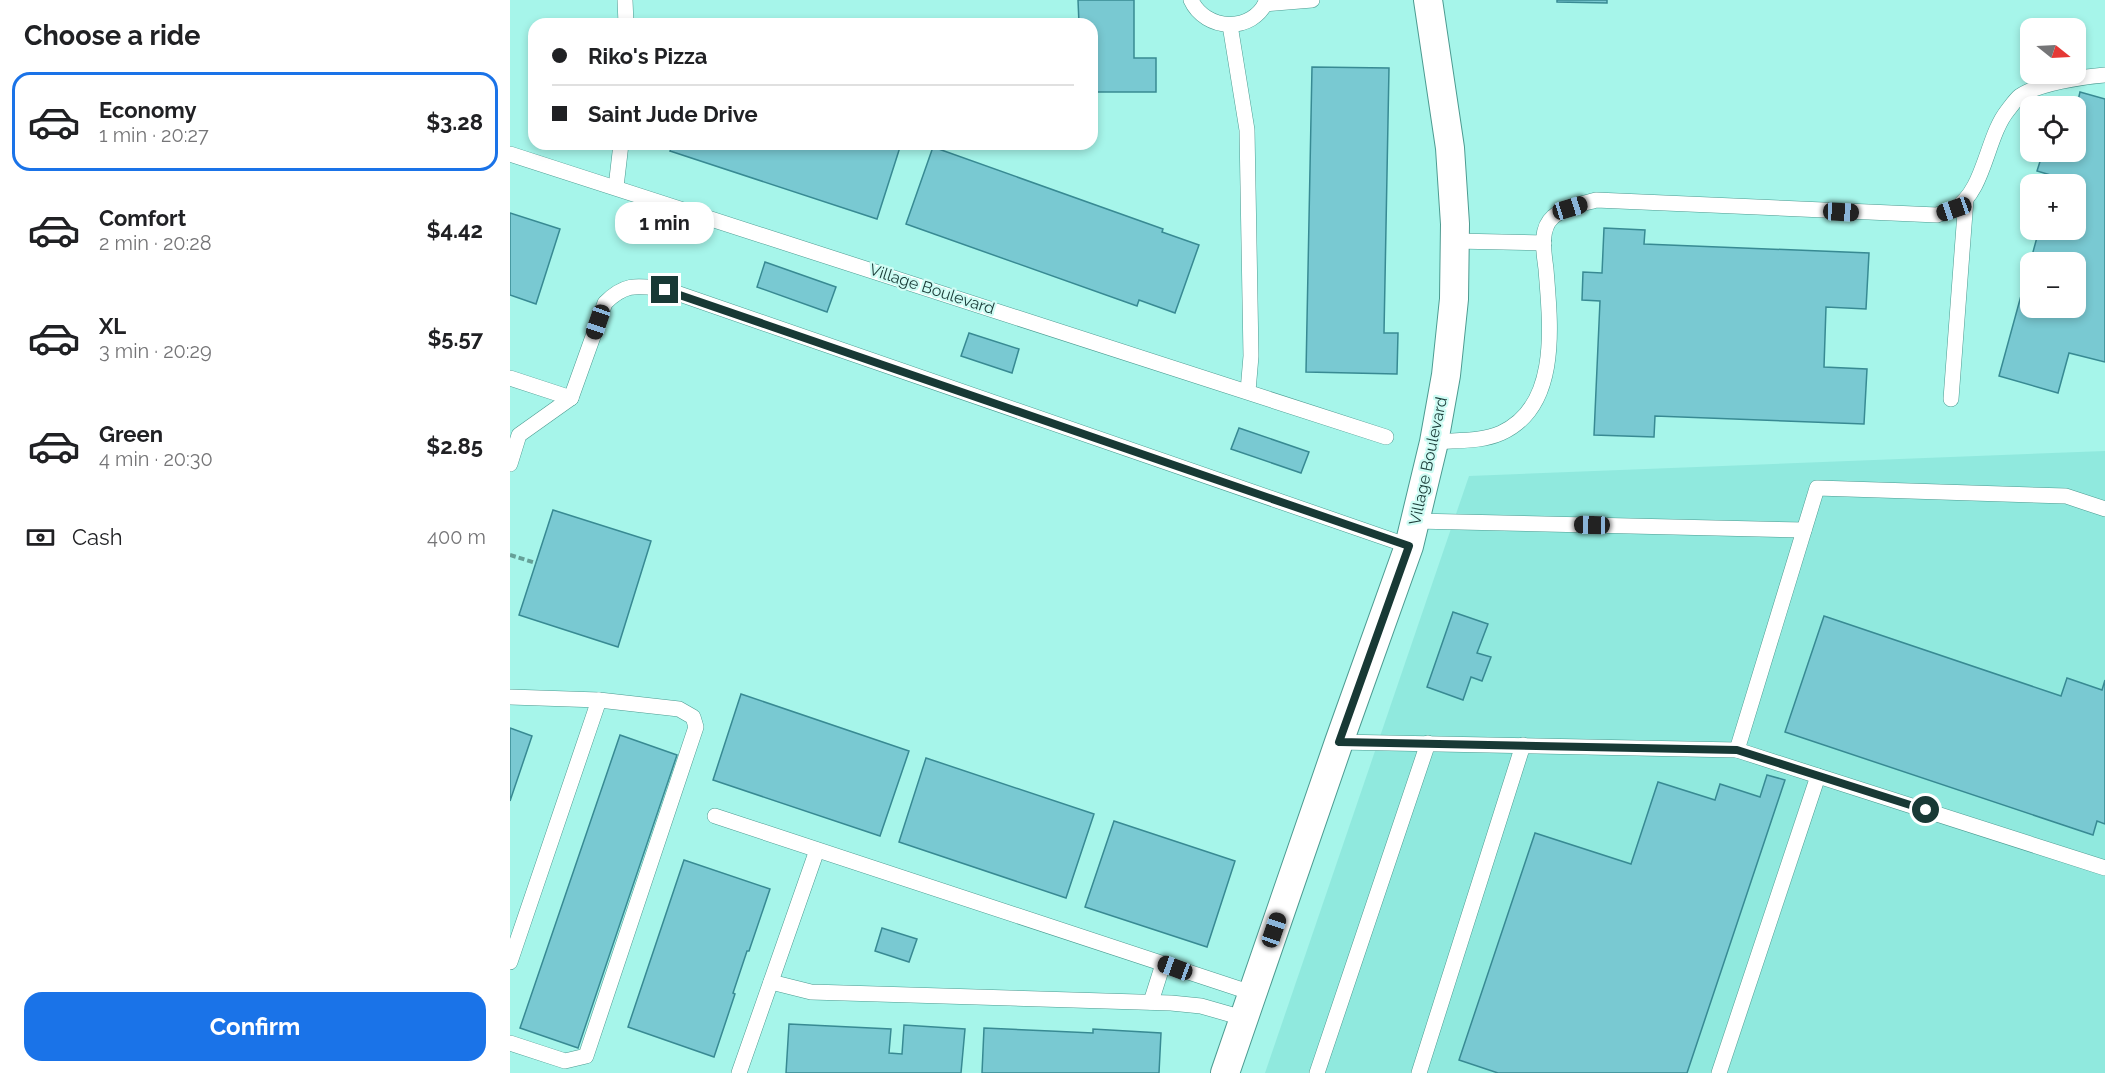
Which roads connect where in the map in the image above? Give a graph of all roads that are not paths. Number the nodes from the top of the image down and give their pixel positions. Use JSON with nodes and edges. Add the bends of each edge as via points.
{"nodes":[{"id":1,"x":625,"y":0,"type":"edge"},
{"id":2,"x":1191,"y":0,"type":"edge"},
{"id":3,"x":1312,"y":0,"type":"edge"},
{"id":4,"x":1428,"y":0,"type":"edge"},
{"id":5,"x":1266,"y":2,"type":"edge"},
{"id":6,"x":626,"y":18,"type":"edge"},
{"id":7,"x":1230,"y":25,"type":"junction"},
{"id":8,"x":2105,"y":75,"type":"edge"},
{"id":9,"x":620,"y":150,"type":"edge"},
{"id":10,"x":510,"y":154,"type":"edge"},
{"id":11,"x":616,"y":187,"type":"junction"},
{"id":12,"x":1966,"y":199,"type":"junction"},
{"id":13,"x":1455,"y":241,"type":"junction"},
{"id":14,"x":1544,"y":243,"type":"junction"},
{"id":15,"x":510,"y":378,"type":"edge"},
{"id":16,"x":1248,"y":391,"type":"junction"},
{"id":17,"x":571,"y":398,"type":"junction"},
{"id":18,"x":1951,"y":399,"type":"dead end"},
{"id":19,"x":1386,"y":437,"type":"dead end"},
{"id":20,"x":1434,"y":442,"type":"junction"},
{"id":21,"x":510,"y":464,"type":"edge"},
{"id":22,"x":2105,"y":509,"type":"edge"},
{"id":23,"x":1804,"y":530,"type":"junction"},
{"id":24,"x":1412,"y":533,"type":"junction"},
{"id":25,"x":510,"y":697,"type":"edge"},
{"id":26,"x":599,"y":700,"type":"junction"},
{"id":27,"x":1339,"y":742,"type":"junction"},
{"id":28,"x":1428,"y":744,"type":"junction"},
{"id":29,"x":1523,"y":745,"type":"junction"},
{"id":30,"x":1737,"y":750,"type":"junction"},
{"id":31,"x":1818,"y":776,"type":"junction"},
{"id":32,"x":715,"y":816,"type":"dead end"},
{"id":33,"x":817,"y":850,"type":"junction"},
{"id":34,"x":2105,"y":868,"type":"edge"},
{"id":35,"x":510,"y":962,"type":"edge"},
{"id":36,"x":1163,"y":964,"type":"junction"},
{"id":37,"x":771,"y":982,"type":"junction"},
{"id":38,"x":1151,"y":1002,"type":"junction"},
{"id":39,"x":1247,"y":1005,"type":"junction"},
{"id":40,"x":510,"y":1043,"type":"edge"},
{"id":41,"x":739,"y":1073,"type":"edge"},
{"id":42,"x":1225,"y":1073,"type":"edge"},
{"id":43,"x":1317,"y":1073,"type":"edge"},
{"id":44,"x":1419,"y":1073,"type":"edge"},
{"id":45,"x":1719,"y":1073,"type":"edge"}],
"edges":[{"from":1,"to":6,"type":"lane"},
{"from":2,"to":7,"type":"lane","via":[[1204,17],[1216,24]]},
{"from":3,"to":5,"type":"lane"},
{"from":4,"to":13,"type":"street","name":"Village Boulevard","via":[[1450,148]]},
{"from":5,"to":7,"type":"lane","via":[[1256,15]]},
{"from":7,"to":16,"type":"lane","via":[[1247,130],[1251,356]]},
{"from":8,"to":12,"type":"lane","via":[[2078,78],[2019,96],[2001,118]]},
{"from":9,"to":11,"type":"lane"},
{"from":10,"to":11,"type":"lane","name":"Village Boulevard"},
{"from":11,"to":16,"type":"lane","name":"Village Boulevard"},
{"from":12,"to":14,"type":"lane","via":[[1937,215],[1596,200],[1553,216],[1546,226]]},
{"from":12,"to":18,"type":"lane"},
{"from":13,"to":14,"type":"lane"},
{"from":13,"to":20,"type":"street","name":"Village Boulevard","via":[[1454,299]]},
{"from":14,"to":20,"type":"lane","via":[[1548,362],[1533,407],[1521,422],[1501,434]]},
{"from":15,"to":17,"type":"lane"},
{"from":16,"to":19,"type":"lane","name":"Village Boulevard"},
{"from":17,"to":21,"type":"lane","via":[[519,435]]},
{"from":17,"to":24,"type":"lane","via":[[605,303],[634,285],[665,290]]},
{"from":20,"to":24,"type":"street","name":"Village Boulevard"},
{"from":22,"to":23,"type":"lane","via":[[2066,496],[1817,488]]},
{"from":23,"to":24,"type":"lane"},
{"from":23,"to":30,"type":"lane"},
{"from":24,"to":27,"type":"street","name":"Village Boulevard"},
{"from":25,"to":26,"type":"lane"},
{"from":26,"to":35,"type":"lane"},
{"from":26,"to":40,"type":"lane","via":[[679,709],[693,717],[696,727],[586,1056],[565,1061]]},
{"from":27,"to":28,"type":"lane"},
{"from":27,"to":39,"type":"street","name":"Village Boulevard"},
{"from":28,"to":29,"type":"lane"},
{"from":28,"to":43,"type":"lane"},
{"from":29,"to":30,"type":"lane"},
{"from":29,"to":44,"type":"lane"},
{"from":30,"to":31,"type":"lane"},
{"from":31,"to":34,"type":"lane"},
{"from":31,"to":45,"type":"lane"},
{"from":32,"to":33,"type":"lane"},
{"from":33,"to":36,"type":"lane"},
{"from":33,"to":37,"type":"lane"},
{"from":36,"to":38,"type":"lane"},
{"from":36,"to":39,"type":"lane"},
{"from":37,"to":38,"type":"lane","via":[[811,992]]},
{"from":37,"to":41,"type":"lane"},
{"from":38,"to":39,"type":"lane"},
{"from":39,"to":42,"type":"street","name":"Village Boulevard"}]}
